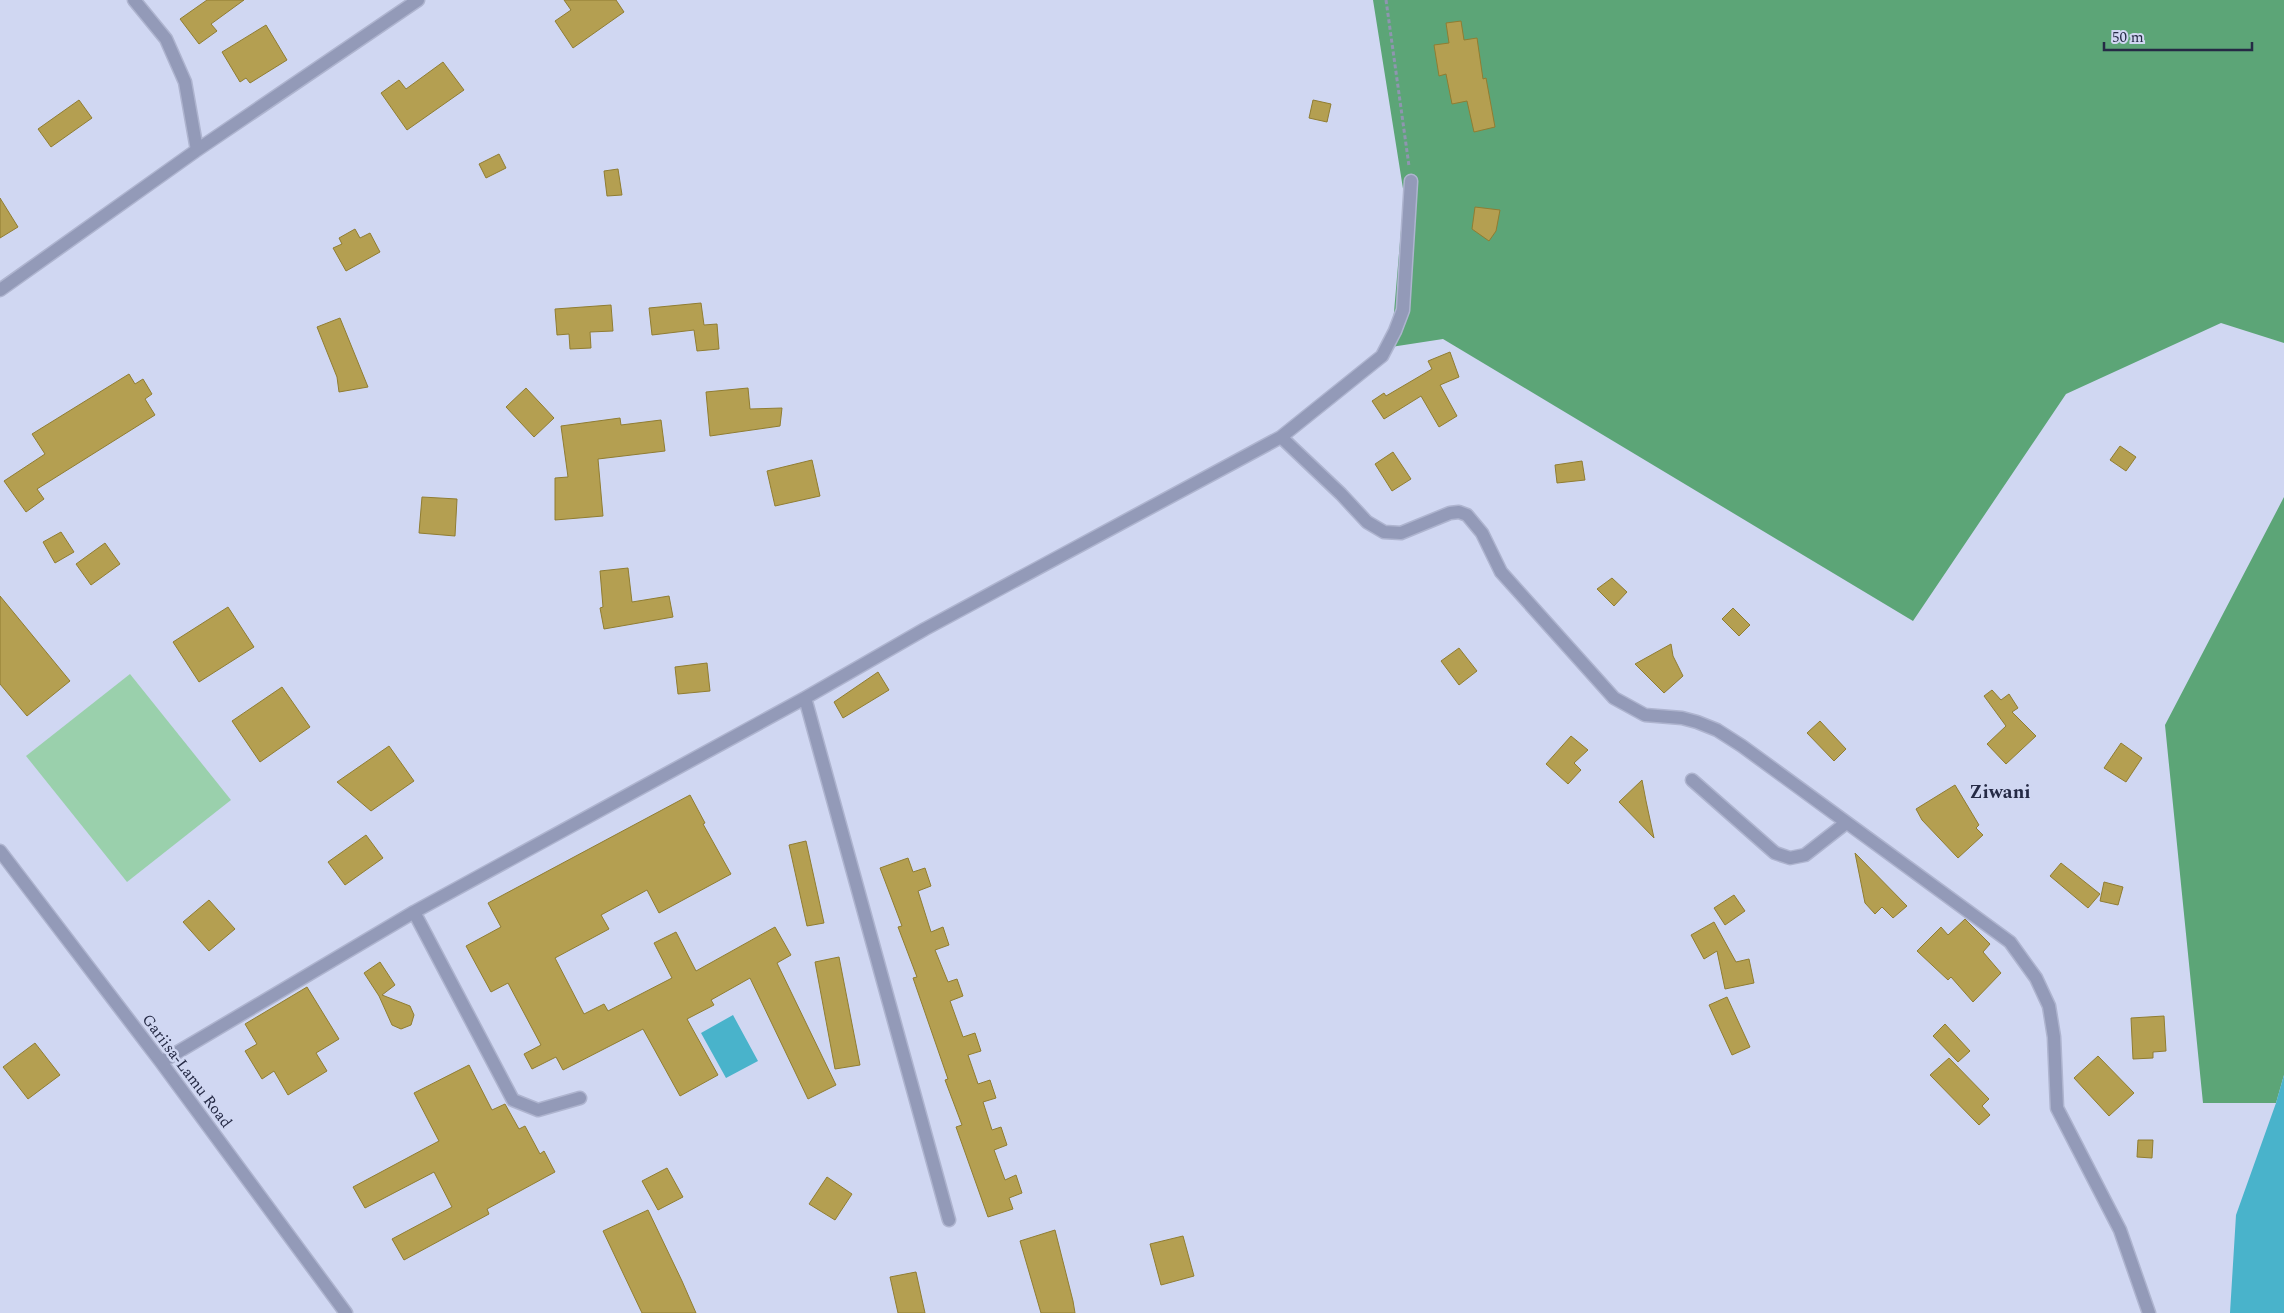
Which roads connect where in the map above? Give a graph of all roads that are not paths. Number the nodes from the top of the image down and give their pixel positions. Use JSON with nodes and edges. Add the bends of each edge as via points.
{"nodes":[{"id":1,"x":134,"y":0,"type":"edge"},
{"id":2,"x":418,"y":0,"type":"edge"},
{"id":3,"x":197,"y":150,"type":"junction"},
{"id":4,"x":1411,"y":181,"type":"road end"},
{"id":5,"x":0,"y":290,"type":"edge"},
{"id":6,"x":1282,"y":437,"type":"junction"},
{"id":7,"x":805,"y":698,"type":"junction"},
{"id":8,"x":1692,"y":780,"type":"dead end"},
{"id":9,"x":1846,"y":823,"type":"junction"},
{"id":10,"x":0,"y":851,"type":"edge"},
{"id":11,"x":414,"y":912,"type":"junction"},
{"id":12,"x":161,"y":1062,"type":"junction"},
{"id":13,"x":580,"y":1098,"type":"dead end"},
{"id":14,"x":949,"y":1220,"type":"dead end"},
{"id":15,"x":346,"y":1313,"type":"edge"},
{"id":16,"x":2149,"y":1313,"type":"edge"}],
"edges":[{"from":1,"to":3,"type":"street","via":[[166,39],[185,82]]},
{"from":2,"to":3,"type":"street"},
{"from":3,"to":5,"type":"street"},
{"from":4,"to":6,"type":"street","via":[[1403,310],[1391,339],[1382,356]]},
{"from":6,"to":7,"type":"street","via":[[925,628]]},
{"from":6,"to":9,"type":"street","via":[[1367,522],[1384,532],[1401,533],[1450,513],[1467,515],[1482,533],[1500,572],[1614,698],[1645,715],[1682,718],[1717,730]]},
{"from":7,"to":11,"type":"street"},
{"from":7,"to":14,"type":"street"},
{"from":8,"to":9,"type":"street","via":[[1775,852],[1790,858],[1805,855]]},
{"from":9,"to":16,"type":"street","via":[[2010,942],[2036,978],[2049,1006],[2054,1037],[2057,1108],[2120,1230]]},
{"from":10,"to":12,"type":"street","name":"Gariisa-Lamu Road"},
{"from":11,"to":12,"type":"street"},
{"from":11,"to":13,"type":"street","via":[[513,1100],[538,1110]]},
{"from":12,"to":15,"type":"street","name":"Gariisa-Lamu Road"}]}
